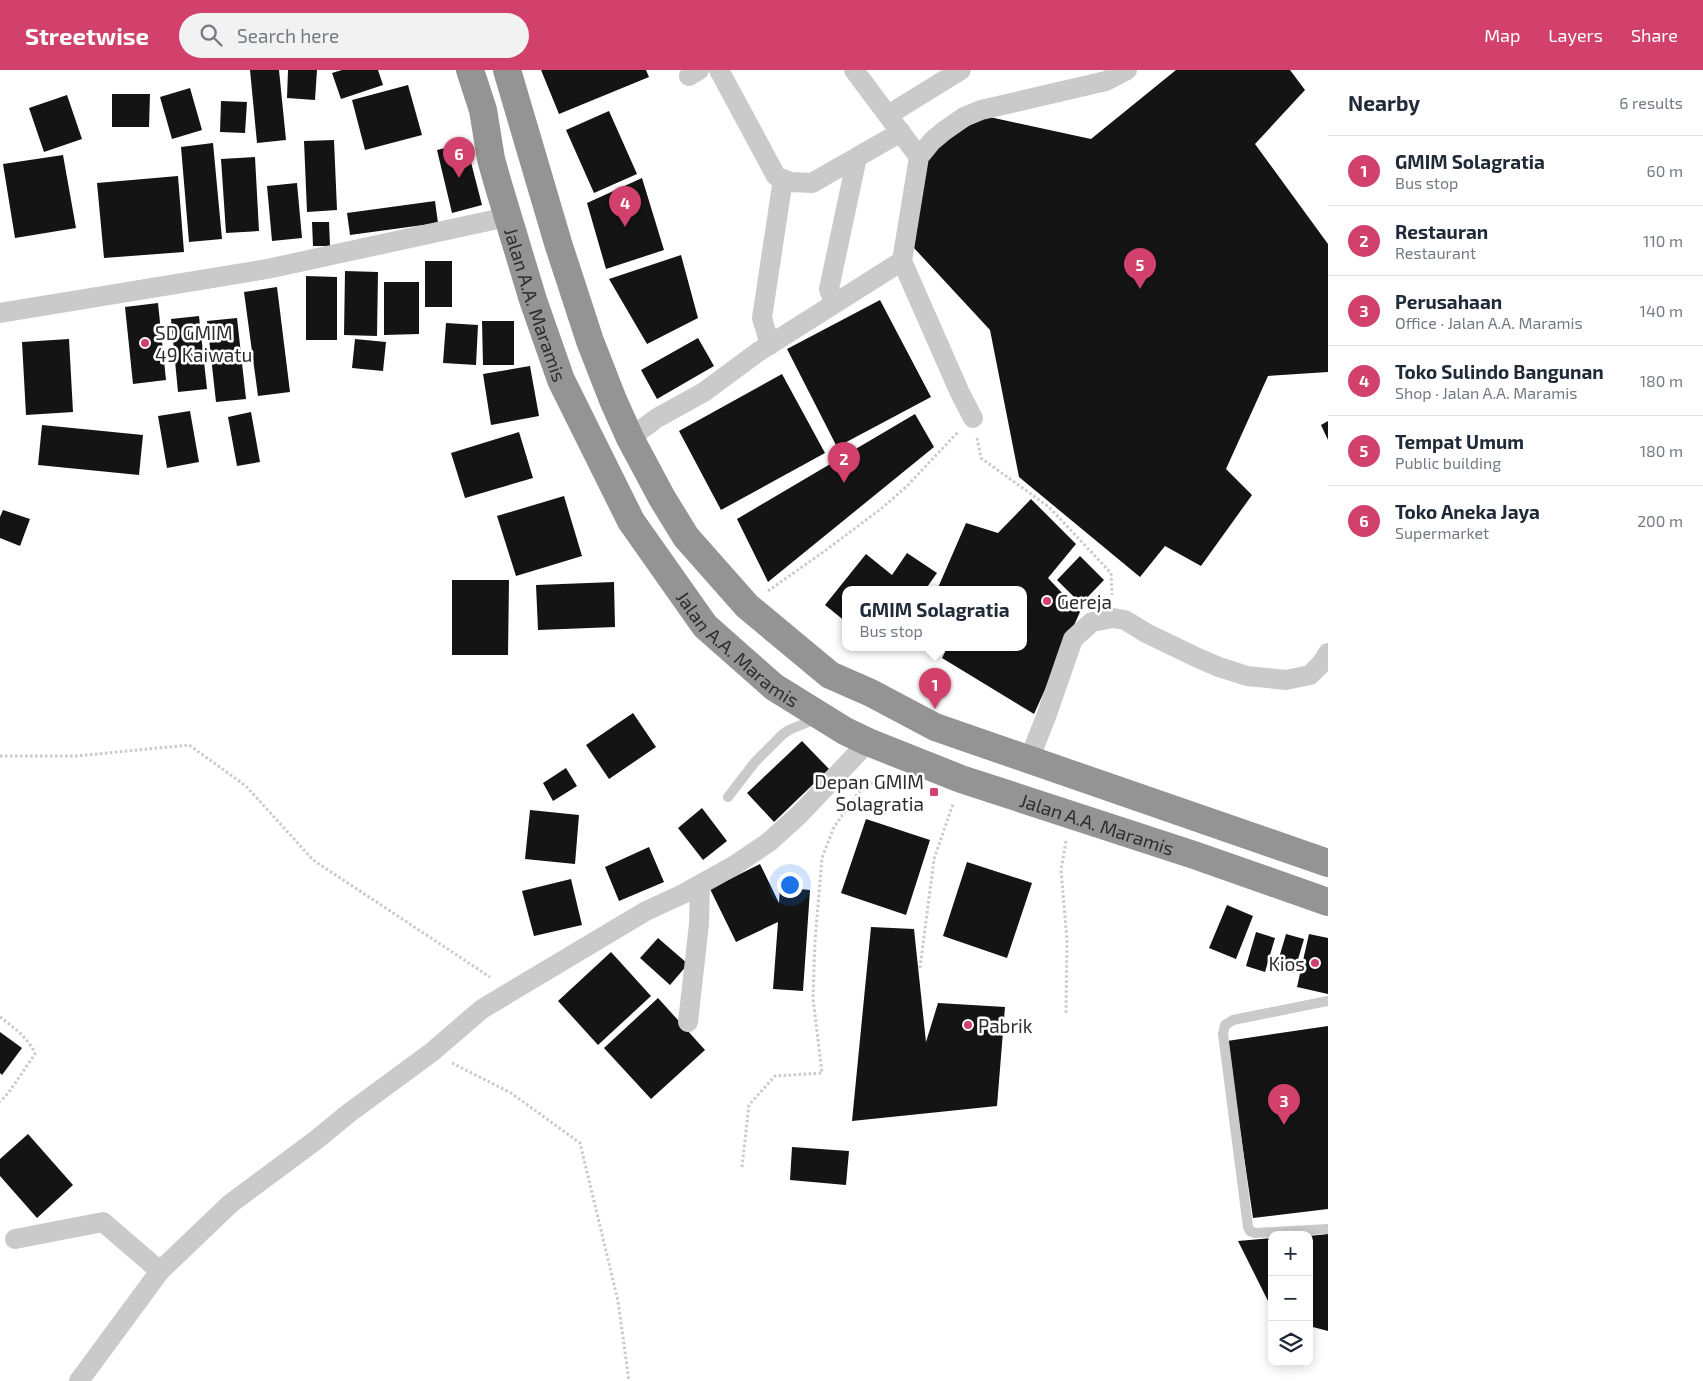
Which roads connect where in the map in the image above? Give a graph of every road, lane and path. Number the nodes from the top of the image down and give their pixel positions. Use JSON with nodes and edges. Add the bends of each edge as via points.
{"nodes":[{"id":1,"x":470,"y":70,"type":"edge"},
{"id":2,"x":507,"y":70,"type":"edge"},
{"id":3,"x":719,"y":70,"type":"edge"},
{"id":4,"x":854,"y":70,"type":"edge"},
{"id":5,"x":961,"y":70,"type":"edge"},
{"id":6,"x":1127,"y":70,"type":"edge"},
{"id":7,"x":1102,"y":75,"type":"edge"},
{"id":8,"x":888,"y":114,"type":"junction"},
{"id":9,"x":901,"y":132,"type":"junction"},
{"id":10,"x":857,"y":157,"type":"junction"},
{"id":11,"x":919,"y":157,"type":"junction"},
{"id":12,"x":783,"y":179,"type":"junction"},
{"id":13,"x":508,"y":217,"type":"junction"},
{"id":14,"x":902,"y":261,"type":"junction"},
{"id":15,"x":834,"y":304,"type":"junction"},
{"id":16,"x":0,"y":313,"type":"edge"},
{"id":17,"x":770,"y":345,"type":"junction"},
{"id":18,"x":973,"y":418,"type":"junction"},
{"id":19,"x":630,"y":438,"type":"junction"},
{"id":20,"x":747,"y":606,"type":"junction"},
{"id":21,"x":1114,"y":618,"type":"junction"},
{"id":22,"x":1328,"y":653,"type":"edge"},
{"id":23,"x":822,"y":716,"type":"junction"},
{"id":24,"x":868,"y":742,"type":"junction"},
{"id":25,"x":0,"y":756,"type":"edge"},
{"id":26,"x":908,"y":759,"type":"junction"},
{"id":27,"x":1029,"y":760,"type":"junction"},
{"id":28,"x":961,"y":779,"type":"junction"},
{"id":29,"x":728,"y":797,"type":"dead end"},
{"id":30,"x":1070,"y":816,"type":"junction"},
{"id":31,"x":1328,"y":864,"type":"edge"},
{"id":32,"x":700,"y":885,"type":"junction"},
{"id":33,"x":1328,"y":902,"type":"edge"},
{"id":34,"x":920,"y":968,"type":"dead end"},
{"id":35,"x":512,"y":991,"type":"junction"},
{"id":36,"x":1328,"y":1000,"type":"edge"},
{"id":37,"x":1066,"y":1014,"type":"dead end"},
{"id":38,"x":0,"y":1017,"type":"edge"},
{"id":39,"x":688,"y":1022,"type":"dead end"},
{"id":40,"x":432,"y":1052,"type":"junction"},
{"id":41,"x":0,"y":1102,"type":"edge"},
{"id":42,"x":742,"y":1167,"type":"dead end"},
{"id":43,"x":1328,"y":1229,"type":"edge"},
{"id":44,"x":15,"y":1239,"type":"dead end"},
{"id":45,"x":160,"y":1271,"type":"junction"},
{"id":46,"x":79,"y":1381,"type":"edge"},
{"id":47,"x":629,"y":1381,"type":"edge"}],
"edges":[{"from":1,"to":13,"type":"highway","name":"Jalan A.A. Maramis","via":[[483,110],[491,159]]},
{"from":2,"to":19,"type":"highway","via":[[590,341]]},
{"from":3,"to":12,"type":"street","via":[[776,176]]},
{"from":4,"to":8,"type":"street"},
{"from":5,"to":8,"type":"street"},
{"from":6,"to":7,"type":"street"},
{"from":7,"to":11,"type":"street","via":[[972,113],[944,131]]},
{"from":8,"to":9,"type":"street"},
{"from":9,"to":10,"type":"street"},
{"from":9,"to":11,"type":"street"},
{"from":10,"to":12,"type":"street","via":[[812,183]]},
{"from":10,"to":15,"type":"street","via":[[829,289]]},
{"from":11,"to":14,"type":"street"},
{"from":12,"to":17,"type":"street","via":[[762,318]]},
{"from":13,"to":16,"type":"street","via":[[267,269]]},
{"from":13,"to":23,"type":"highway","name":"Jalan A.A. Maramis","via":[[561,380],[631,521],[706,626],[774,687]]},
{"from":14,"to":15,"type":"street"},
{"from":14,"to":18,"type":"street"},
{"from":15,"to":17,"type":"street"},
{"from":17,"to":19,"type":"street","via":[[704,392],[657,418]]},
{"from":18,"to":20,"type":"path","via":[[882,508]]},
{"from":18,"to":21,"type":"path","via":[[981,458],[1049,507],[1111,573]]},
{"from":19,"to":20,"type":"highway","via":[[686,537]]},
{"from":20,"to":27,"type":"highway","via":[[830,675],[935,727]]},
{"from":21,"to":22,"type":"street","via":[[1125,620],[1213,665],[1247,676],[1286,680],[1310,675]]},
{"from":21,"to":27,"type":"street","via":[[1092,622],[1073,639]]},
{"from":23,"to":24,"type":"highway","name":"Jalan A.A. Maramis"},
{"from":23,"to":29,"type":"lane","via":[[783,734],[755,762]]},
{"from":24,"to":26,"type":"highway","name":"Jalan A.A. Maramis"},
{"from":24,"to":32,"type":"street","via":[[769,842]]},
{"from":25,"to":35,"type":"path","via":[[76,756],[189,744],[246,786],[313,860]]},
{"from":26,"to":28,"type":"highway","name":"Jalan A.A. Maramis"},
{"from":26,"to":42,"type":"path","via":[[859,792],[834,827],[822,858],[815,941],[813,998],[822,1073],[774,1076],[749,1105]]},
{"from":27,"to":31,"type":"highway"},
{"from":28,"to":30,"type":"highway","name":"Jalan A.A. Maramis"},
{"from":28,"to":34,"type":"path","via":[[934,860]]},
{"from":30,"to":33,"type":"highway","name":"Jalan A.A. Maramis"},
{"from":30,"to":37,"type":"path","via":[[1061,870],[1067,940]]},
{"from":32,"to":35,"type":"street","via":[[646,911]]},
{"from":32,"to":39,"type":"street"},
{"from":35,"to":40,"type":"street","via":[[482,1009]]},
{"from":36,"to":43,"type":"lane","via":[[1233,1020],[1225,1025],[1223,1034],[1250,1231]]},
{"from":38,"to":41,"type":"path","via":[[19,1033],[35,1054]]},
{"from":40,"to":45,"type":"street","via":[[230,1204]]},
{"from":40,"to":47,"type":"path","via":[[511,1093],[580,1143],[618,1301]]},
{"from":44,"to":45,"type":"street","via":[[103,1222]]},
{"from":45,"to":46,"type":"street"}]}
